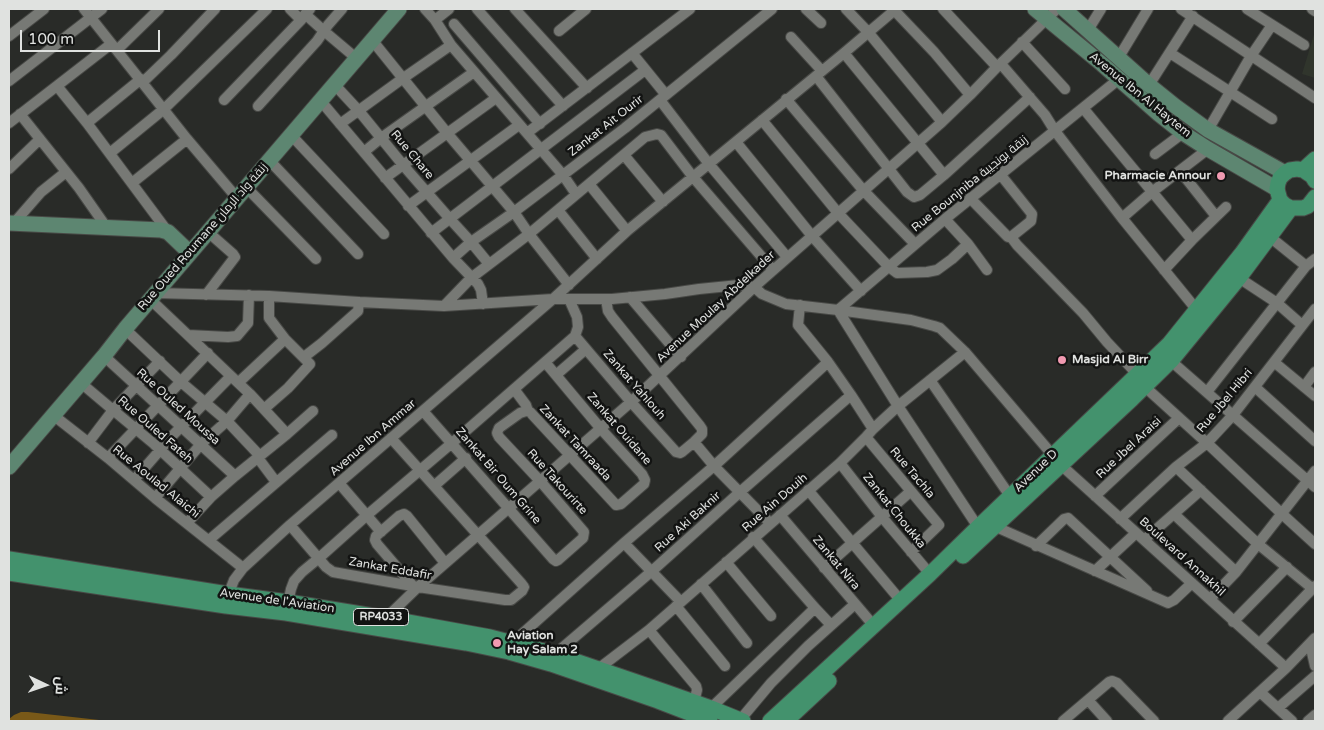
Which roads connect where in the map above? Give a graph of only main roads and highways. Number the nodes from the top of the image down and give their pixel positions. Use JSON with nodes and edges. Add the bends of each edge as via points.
{"nodes":[{"id":1,"x":1315,"y":159,"type":"edge"},
{"id":2,"x":1304,"y":170,"type":"junction"},
{"id":3,"x":1315,"y":181,"type":"edge"},
{"id":4,"x":1283,"y":199,"type":"junction"},
{"id":5,"x":1313,"y":204,"type":"edge"},
{"id":6,"x":1141,"y":380,"type":"junction"},
{"id":7,"x":1056,"y":460,"type":"junction"},
{"id":8,"x":9,"y":559,"type":"edge"},
{"id":9,"x":9,"y":573,"type":"edge"},
{"id":10,"x":227,"y":600,"type":"junction"},
{"id":11,"x":287,"y":608,"type":"junction"},
{"id":12,"x":710,"y":715,"type":"edge"},
{"id":13,"x":741,"y":721,"type":"edge"},
{"id":14,"x":770,"y":721,"type":"edge"},
{"id":15,"x":786,"y":721,"type":"edge"}],
"edges":[{"from":1,"to":2,"type":"main road"},
{"from":2,"to":3,"type":"main road"},
{"from":2,"to":4,"type":"main road","via":[[1284,173],[1278,183]]},
{"from":4,"to":5,"type":"main road","via":[[1303,208]]},
{"from":4,"to":6,"type":"main road","name":"Avenue D"},
{"from":4,"to":6,"type":"main road","name":"Avenue D","via":[[1270,237],[1239,278],[1171,361]]},
{"from":6,"to":7,"type":"main road","name":"Avenue D"},
{"from":7,"to":14,"type":"main road","name":"Avenue D","via":[[1010,496]]},
{"from":7,"to":15,"type":"main road","name":"Avenue D","via":[[994,526]]},
{"from":8,"to":10,"type":"main road","name":"Avenue de l'Aviation","number":"RP4033"},
{"from":9,"to":10,"type":"main road","name":"Avenue de l'Aviation","number":"RP4033"},
{"from":10,"to":11,"type":"main road","name":"Avenue de l'Aviation","number":"RP4033"},
{"from":11,"to":12,"type":"main road","name":"Avenue de l'Aviation","number":"RP4033","via":[[509,652]]},
{"from":11,"to":12,"type":"main road","name":"Avenue de l'Aviation","number":"RP4033","via":[[386,618],[513,642],[694,702]]},
{"from":12,"to":13,"type":"main road","name":"Avenue de l'Aviation","number":"RP4033"}]}
